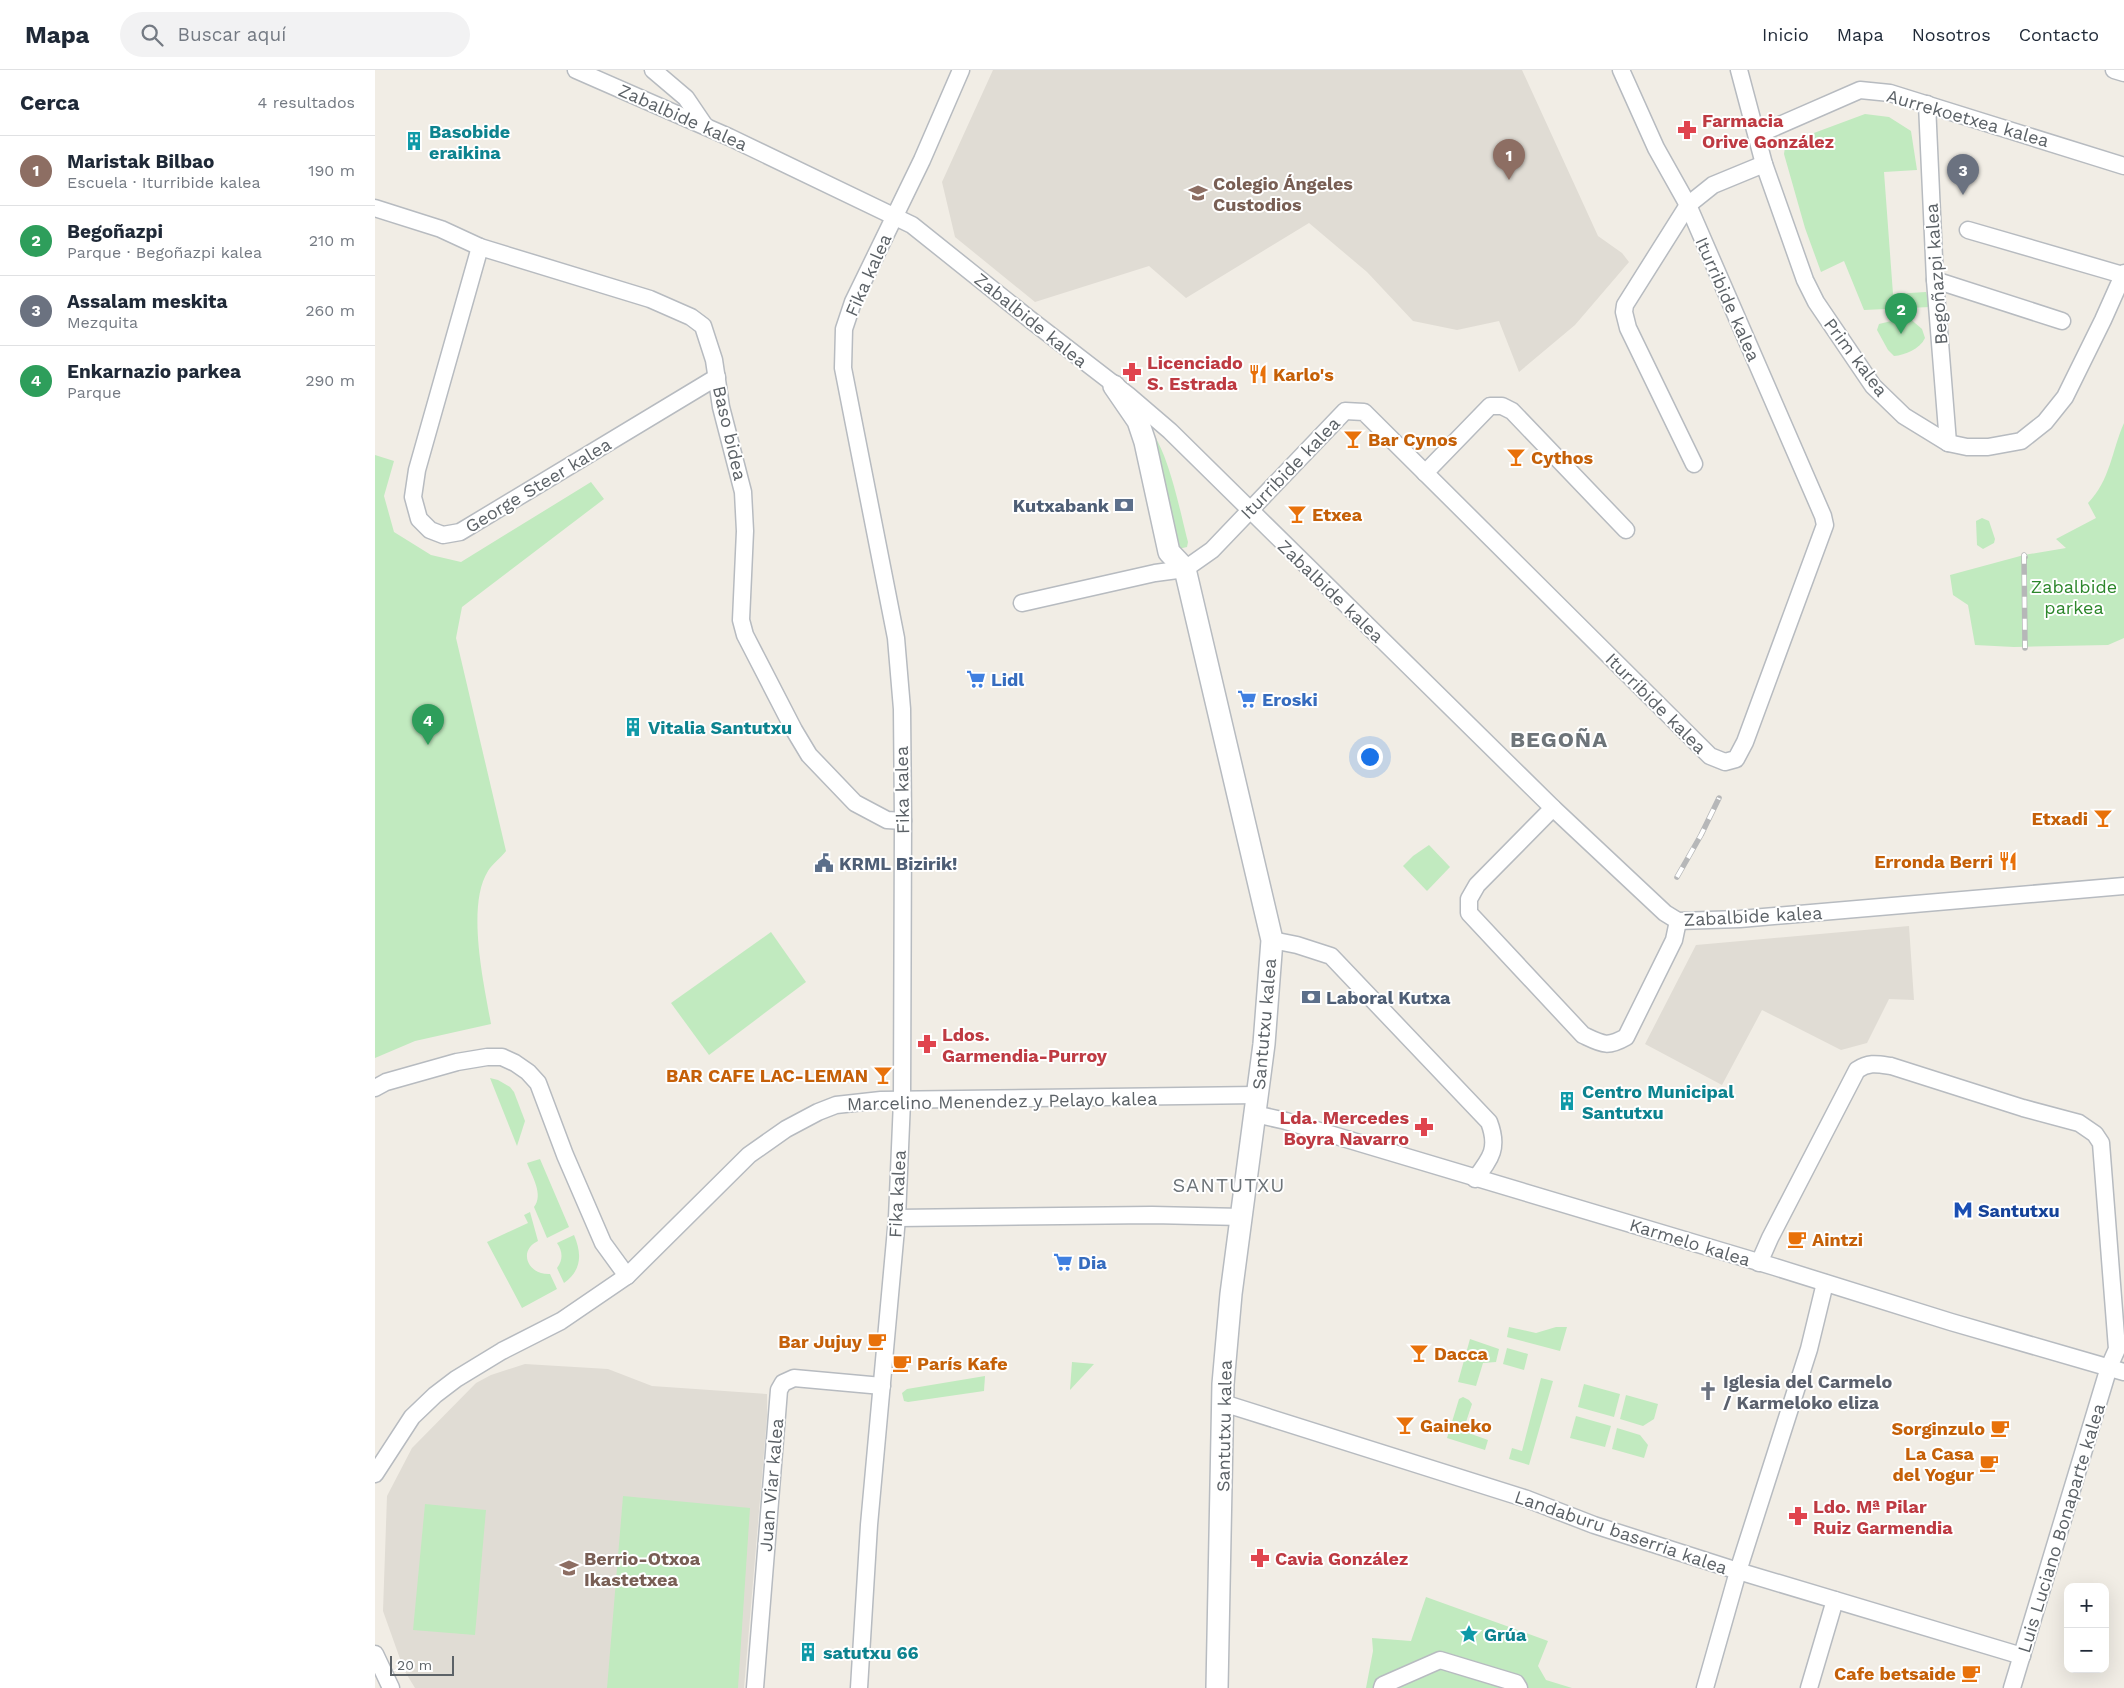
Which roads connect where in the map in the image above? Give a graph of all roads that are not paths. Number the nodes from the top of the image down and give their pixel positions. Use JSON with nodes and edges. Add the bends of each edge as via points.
{"nodes":[{"id":1,"x":576,"y":70,"type":"edge"},
{"id":2,"x":653,"y":70,"type":"edge"},
{"id":3,"x":961,"y":70,"type":"edge"},
{"id":4,"x":1621,"y":70,"type":"edge"},
{"id":5,"x":1739,"y":70,"type":"edge"},
{"id":6,"x":2114,"y":70,"type":"edge"},
{"id":7,"x":2124,"y":73,"type":"edge"},
{"id":8,"x":1927,"y":104,"type":"junction"},
{"id":9,"x":705,"y":126,"type":"junction"},
{"id":10,"x":1757,"y":135,"type":"junction"},
{"id":11,"x":1764,"y":164,"type":"junction"},
{"id":12,"x":2124,"y":166,"type":"edge"},
{"id":13,"x":1688,"y":205,"type":"junction"},
{"id":14,"x":375,"y":208,"type":"edge"},
{"id":15,"x":895,"y":216,"type":"junction"},
{"id":16,"x":1968,"y":230,"type":"dead end"},
{"id":17,"x":480,"y":247,"type":"junction"},
{"id":18,"x":2123,"y":274,"type":"edge"},
{"id":19,"x":1935,"y":280,"type":"junction"},
{"id":20,"x":2062,"y":321,"type":"dead end"},
{"id":21,"x":717,"y":377,"type":"junction"},
{"id":22,"x":1114,"y":386,"type":"junction"},
{"id":23,"x":1948,"y":444,"type":"junction"},
{"id":24,"x":1694,"y":464,"type":"dead end"},
{"id":25,"x":1425,"y":473,"type":"junction"},
{"id":26,"x":1250,"y":510,"type":"junction"},
{"id":27,"x":1627,"y":530,"type":"dead end"},
{"id":28,"x":1185,"y":569,"type":"junction"},
{"id":29,"x":1022,"y":603,"type":"dead end"},
{"id":30,"x":1553,"y":808,"type":"junction"},
{"id":31,"x":903,"y":822,"type":"junction"},
{"id":32,"x":2124,"y":886,"type":"edge"},
{"id":33,"x":1678,"y":922,"type":"junction"},
{"id":34,"x":1272,"y":940,"type":"junction"},
{"id":35,"x":375,"y":1088,"type":"edge"},
{"id":36,"x":902,"y":1101,"type":"junction"},
{"id":37,"x":1256,"y":1105,"type":"junction"},
{"id":38,"x":1475,"y":1179,"type":"junction"},
{"id":39,"x":1242,"y":1217,"type":"junction"},
{"id":40,"x":897,"y":1218,"type":"junction"},
{"id":41,"x":1759,"y":1263,"type":"junction"},
{"id":42,"x":627,"y":1276,"type":"junction"},
{"id":43,"x":1825,"y":1283,"type":"junction"},
{"id":44,"x":2117,"y":1370,"type":"edge"},
{"id":45,"x":882,"y":1386,"type":"junction"},
{"id":46,"x":1223,"y":1403,"type":"junction"},
{"id":47,"x":375,"y":1474,"type":"edge"},
{"id":48,"x":1738,"y":1571,"type":"junction"},
{"id":49,"x":1835,"y":1600,"type":"junction"},
{"id":50,"x":375,"y":1654,"type":"edge"},
{"id":51,"x":2022,"y":1656,"type":"junction"},
{"id":52,"x":391,"y":1688,"type":"edge"},
{"id":53,"x":755,"y":1688,"type":"edge"},
{"id":54,"x":859,"y":1688,"type":"edge"},
{"id":55,"x":1217,"y":1688,"type":"edge"},
{"id":56,"x":1383,"y":1688,"type":"edge"},
{"id":57,"x":1519,"y":1688,"type":"edge"},
{"id":58,"x":1705,"y":1688,"type":"edge"},
{"id":59,"x":1809,"y":1688,"type":"edge"},
{"id":60,"x":2013,"y":1688,"type":"edge"}],
"edges":[{"from":1,"to":9,"type":"street","name":"Zabalbide kalea"},
{"from":2,"to":9,"type":"street","via":[[686,98]]},
{"from":3,"to":15,"type":"street","name":"Fika kalea"},
{"from":4,"to":13,"type":"street","name":"Iturribide kalea","via":[[1656,148]]},
{"from":5,"to":10,"type":"street","name":"Prim kalea"},
{"from":6,"to":7,"type":"street"},
{"from":8,"to":10,"type":"street","name":"Aurrekoetxea kalea","via":[[1890,93],[1860,90]]},
{"from":8,"to":12,"type":"street","name":"Aurrekoetxea kalea"},
{"from":8,"to":19,"type":"street","name":"Begoñazpi kalea"},
{"from":9,"to":15,"type":"street","name":"Zabalbide kalea"},
{"from":10,"to":11,"type":"street","name":"Prim kalea"},
{"from":11,"to":13,"type":"street","via":[[1713,185]]},
{"from":11,"to":23,"type":"street","name":"Prim kalea","via":[[1815,302],[1873,386],[1904,416]]},
{"from":13,"to":24,"type":"street","via":[[1625,305],[1624,312],[1628,328]]},
{"from":13,"to":25,"type":"street","name":"Iturribide kalea","via":[[1825,524],[1736,759],[1725,762],[1710,756]]},
{"from":14,"to":17,"type":"street","name":"Baso bidea","via":[[441,229]]},
{"from":15,"to":22,"type":"street","name":"Zabalbide kalea","via":[[912,224]]},
{"from":15,"to":31,"type":"street","name":"Fika kalea","via":[[853,302],[844,329],[843,368],[895,638],[902,709]]},
{"from":16,"to":18,"type":"street"},
{"from":17,"to":21,"type":"street","name":"Baso bidea","via":[[650,299],[691,317],[703,326]]},
{"from":17,"to":21,"type":"street","name":"George Steer kalea","via":[[417,470],[413,497],[419,519],[430,530],[443,535],[460,532]]},
{"from":18,"to":23,"type":"street","name":"Prim kalea","via":[[2065,397],[2045,422],[2021,441],[1988,447]]},
{"from":19,"to":20,"type":"street"},
{"from":19,"to":23,"type":"street","name":"Begoñazpi kalea"},
{"from":21,"to":31,"type":"street","name":"Baso bidea","via":[[723,416],[743,492],[745,531],[741,620],[745,635],[809,756],[855,804],[887,820]]},
{"from":22,"to":26,"type":"street","name":"Zabalbide kalea","via":[[1169,430]]},
{"from":22,"to":28,"type":"street","name":"Santutxu kalea","via":[[1138,421],[1169,552]]},
{"from":25,"to":26,"type":"street","name":"Iturribide kalea","via":[[1364,412],[1345,411]]},
{"from":25,"to":27,"type":"street","via":[[1490,406],[1502,406],[1512,411]]},
{"from":26,"to":28,"type":"street","name":"Iturribide kalea","via":[[1213,550]]},
{"from":26,"to":30,"type":"street","name":"Zabalbide kalea"},
{"from":28,"to":29,"type":"street","name":"Iturribide kalea"},
{"from":28,"to":34,"type":"street","name":"Santutxu kalea"},
{"from":30,"to":33,"type":"street","name":"Zabalbide kalea"},
{"from":30,"to":33,"type":"street","via":[[1477,885],[1469,899],[1469,913],[1583,1035],[1602,1044],[1611,1044],[1626,1037],[1674,940]]},
{"from":31,"to":36,"type":"street","name":"Fika kalea"},
{"from":32,"to":33,"type":"street","name":"Zabalbide kalea"},
{"from":34,"to":37,"type":"street","name":"Santutxu kalea"},
{"from":34,"to":38,"type":"street","via":[[1331,956],[1489,1122],[1494,1136],[1493,1150],[1490,1160]]},
{"from":35,"to":42,"type":"street","via":[[457,1062],[502,1057],[515,1062],[538,1083],[603,1243]]},
{"from":36,"to":37,"type":"street","name":"Marcelino Menendez y Pelayo kalea"},
{"from":36,"to":40,"type":"street","name":"Fika kalea"},
{"from":36,"to":42,"type":"street","name":"Marcelino Menendez y Pelayo kalea","via":[[836,1105],[786,1129],[749,1155]]},
{"from":37,"to":38,"type":"street","name":"Karmelo kalea","via":[[1286,1121]]},
{"from":37,"to":39,"type":"street","name":"Santutxu kalea"},
{"from":38,"to":41,"type":"street","name":"Karmelo kalea"},
{"from":39,"to":40,"type":"street","via":[[1152,1214]]},
{"from":39,"to":46,"type":"street","name":"Santutxu kalea","via":[[1230,1303]]},
{"from":40,"to":45,"type":"street","name":"Fika kalea"},
{"from":41,"to":43,"type":"street","name":"Karmelo kalea"},
{"from":41,"to":44,"type":"street","name":"Luis Luciano Bonaparte kalea","via":[[1857,1070],[1871,1063],[1891,1066],[2079,1123],[2095,1134],[2101,1143]]},
{"from":42,"to":47,"type":"street","name":"Marcelino Menendez y Pelayo kalea","via":[[561,1321],[502,1351],[435,1395],[412,1417]]},
{"from":43,"to":44,"type":"street","name":"Karmelo kalea"},
{"from":43,"to":48,"type":"street","via":[[1809,1349]]},
{"from":44,"to":51,"type":"street","name":"Luis Luciano Bonaparte kalea"},
{"from":45,"to":53,"type":"street","name":"Juan Viar kalea","via":[[794,1378],[783,1383],[779,1390]]},
{"from":45,"to":54,"type":"street","name":"Fika kalea"},
{"from":46,"to":48,"type":"street","name":"Landaburu baserria kalea","via":[[1527,1499],[1594,1525]]},
{"from":46,"to":55,"type":"street","name":"Santutxu kalea"},
{"from":48,"to":49,"type":"street","name":"Landaburu baserria kalea"},
{"from":48,"to":58,"type":"street"},
{"from":49,"to":51,"type":"street","name":"Landaburu baserria kalea"},
{"from":49,"to":59,"type":"street"},
{"from":50,"to":52,"type":"street"},
{"from":51,"to":60,"type":"street","name":"Luis Luciano Bonaparte kalea"},
{"from":56,"to":57,"type":"street","via":[[1383,1685],[1440,1660],[1516,1683]]}]}
